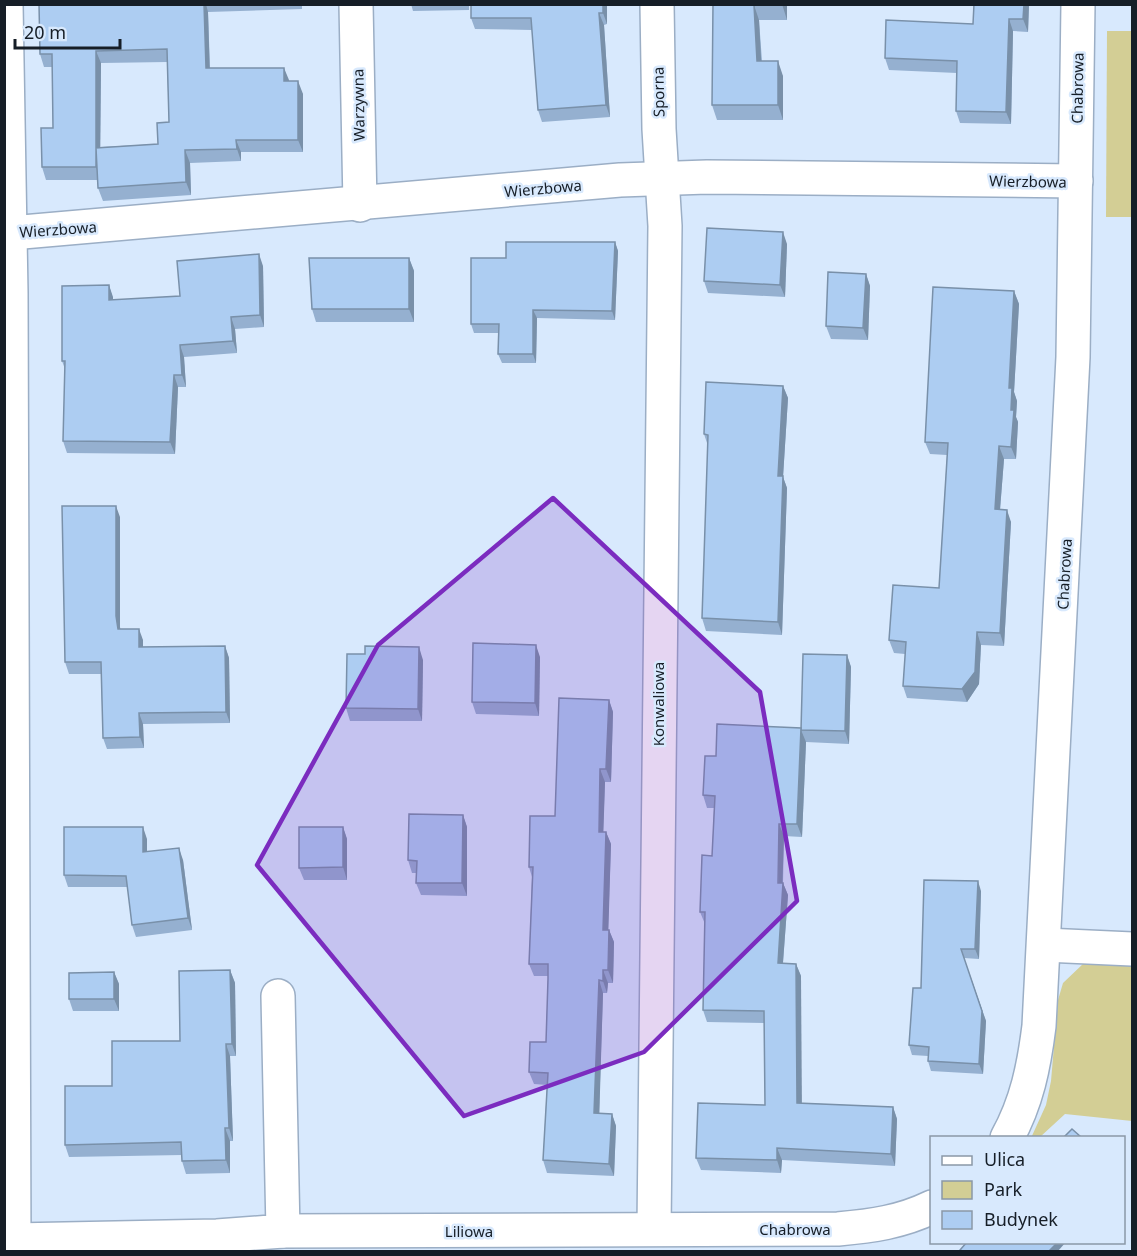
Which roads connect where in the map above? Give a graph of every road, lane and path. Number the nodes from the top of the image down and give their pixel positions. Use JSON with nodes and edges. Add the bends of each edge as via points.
{"nodes":[{"id":1,"x":6,"y":4,"type":"edge"},
{"id":2,"x":356,"y":4,"type":"edge"},
{"id":3,"x":657,"y":4,"type":"edge"},
{"id":4,"x":1078,"y":4,"type":"edge"},
{"id":5,"x":662,"y":179,"type":"junction"},
{"id":6,"x":1076,"y":181,"type":"junction"},
{"id":7,"x":360,"y":205,"type":"junction"},
{"id":8,"x":10,"y":233,"type":"junction"},
{"id":9,"x":1044,"y":945,"type":"junction"},
{"id":10,"x":1132,"y":949,"type":"edge"},
{"id":11,"x":278,"y":996,"type":"dead end"},
{"id":12,"x":1008,"y":1136,"type":"edge"},
{"id":13,"x":930,"y":1208,"type":"edge"},
{"id":14,"x":654,"y":1229,"type":"junction"},
{"id":15,"x":283,"y":1231,"type":"junction"},
{"id":16,"x":14,"y":1246,"type":"edge"}],
"edges":[{"from":1,"to":8,"type":"street"},
{"from":2,"to":7,"type":"street","name":"Warzywna"},
{"from":3,"to":5,"type":"street","name":"Sporna"},
{"from":4,"to":6,"type":"street","name":"Chabrowa"},
{"from":5,"to":6,"type":"street","name":"Wierzbowa"},
{"from":5,"to":7,"type":"street","name":"Wierzbowa"},
{"from":5,"to":14,"type":"street","name":"Konwaliowa","via":[[665,226]]},
{"from":6,"to":9,"type":"street","name":"Chabrowa","via":[[1066,529]]},
{"from":7,"to":8,"type":"street","name":"Wierzbowa"},
{"from":8,"to":16,"type":"street"},
{"from":9,"to":10,"type":"street"},
{"from":9,"to":12,"type":"street","name":"Chabrowa","via":[[1032,1075]]},
{"from":11,"to":15,"type":"street"},
{"from":13,"to":14,"type":"street","name":"Chabrowa","via":[[905,1219],[866,1227]]},
{"from":14,"to":15,"type":"street","name":"Liliowa"},
{"from":15,"to":16,"type":"street","name":"Liliowa"}]}
